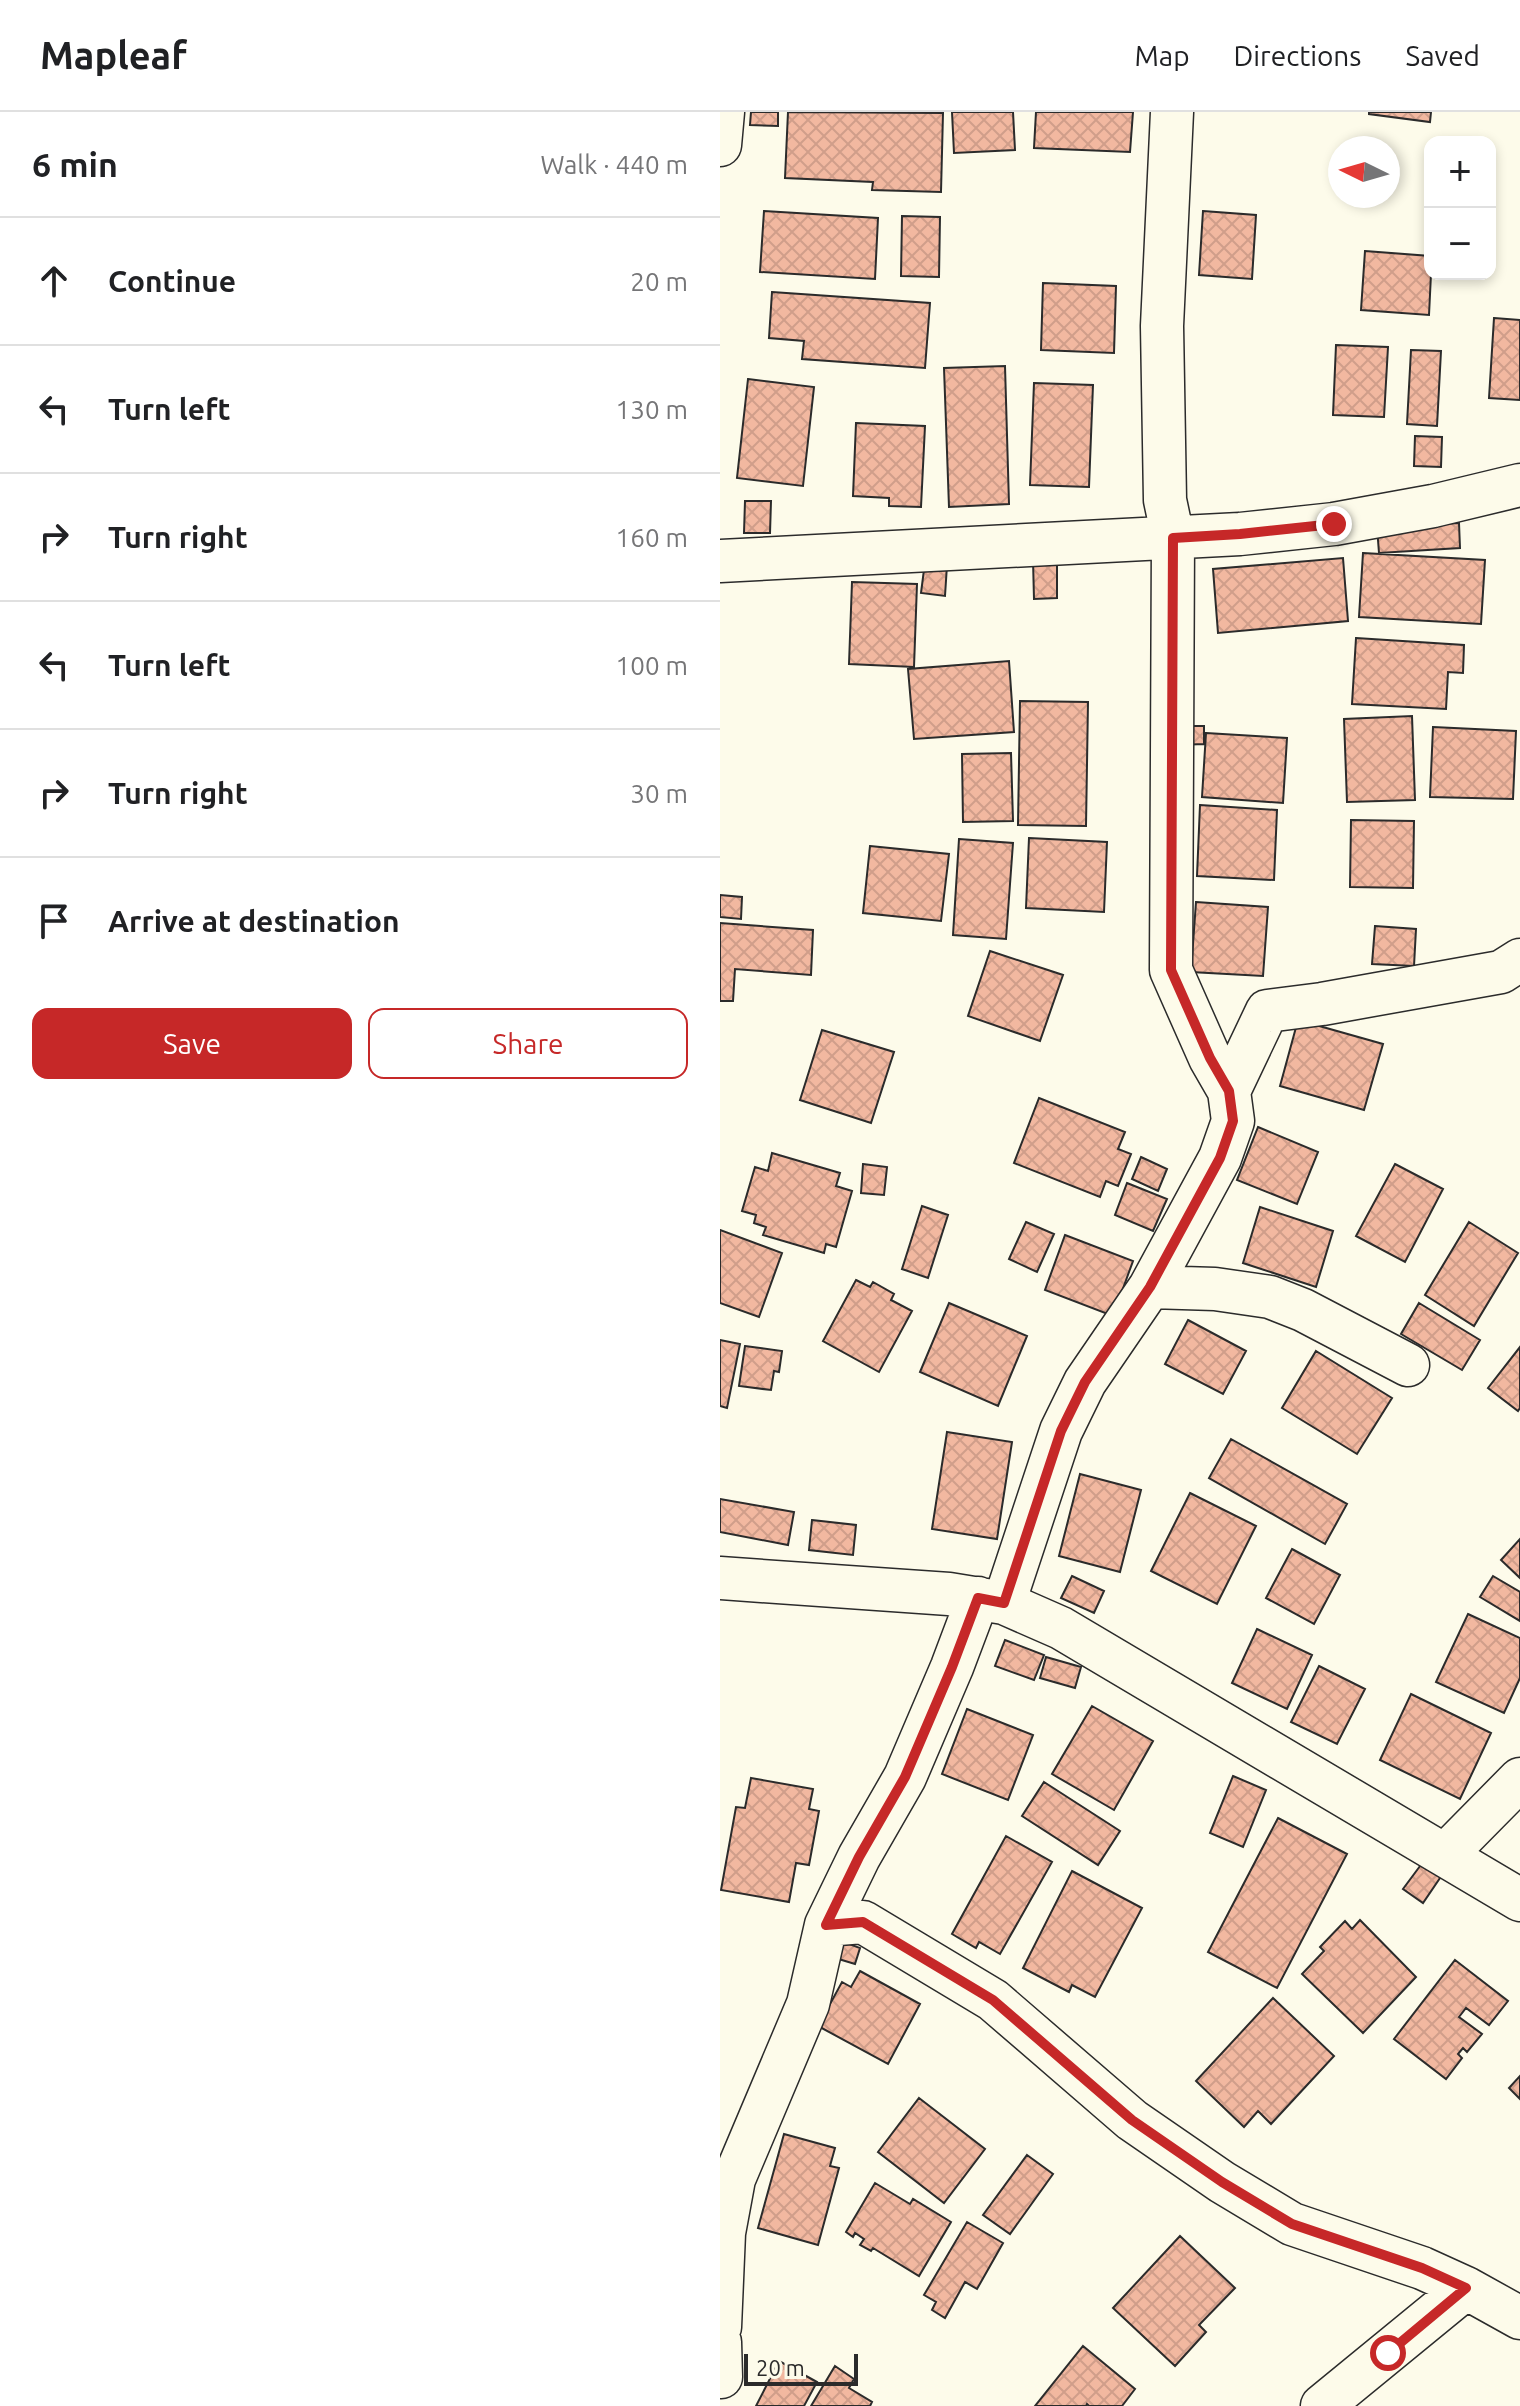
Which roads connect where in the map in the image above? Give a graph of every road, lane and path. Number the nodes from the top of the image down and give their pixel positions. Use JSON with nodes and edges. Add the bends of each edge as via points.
{"nodes":[{"id":1,"x":723,"y":112,"type":"edge"},
{"id":2,"x":1172,"y":112,"type":"edge"},
{"id":3,"x":720,"y":145,"type":"edge"},
{"id":4,"x":1520,"y":485,"type":"edge"},
{"id":5,"x":1173,"y":538,"type":"junction"},
{"id":6,"x":720,"y":561,"type":"edge"},
{"id":7,"x":1520,"y":960,"type":"edge"},
{"id":8,"x":1229,"y":1091,"type":"junction"},
{"id":9,"x":1150,"y":1287,"type":"junction"},
{"id":10,"x":1408,"y":1365,"type":"dead end"},
{"id":11,"x":720,"y":1578,"type":"edge"},
{"id":12,"x":991,"y":1600,"type":"junction"},
{"id":13,"x":1520,"y":1779,"type":"edge"},
{"id":14,"x":1446,"y":1854,"type":"junction"},
{"id":15,"x":1520,"y":1900,"type":"edge"},
{"id":16,"x":826,"y":1925,"type":"junction"},
{"id":17,"x":727,"y":2179,"type":"edge"},
{"id":18,"x":1466,"y":2288,"type":"junction"},
{"id":19,"x":1520,"y":2318,"type":"edge"},
{"id":20,"x":720,"y":2327,"type":"edge"},
{"id":21,"x":720,"y":2342,"type":"edge"},
{"id":22,"x":721,"y":2377,"type":"edge"},
{"id":23,"x":1322,"y":2406,"type":"edge"}],
"edges":[{"from":1,"to":3,"type":"street"},
{"from":2,"to":5,"type":"street","via":[[1162,326],[1165,500]]},
{"from":4,"to":5,"type":"street","via":[[1334,524]]},
{"from":5,"to":6,"type":"street"},
{"from":5,"to":8,"type":"street","via":[[1171,970]]},
{"from":7,"to":8,"type":"street","via":[[1501,972],[1267,1011]]},
{"from":8,"to":9,"type":"street","via":[[1233,1121],[1220,1158]]},
{"from":9,"to":10,"type":"street","via":[[1270,1297]]},
{"from":9,"to":12,"type":"street","via":[[1085,1382]]},
{"from":11,"to":12,"type":"street"},
{"from":12,"to":14,"type":"street","via":[[1061,1628]]},
{"from":12,"to":16,"type":"street","via":[[952,1667],[905,1777]]},
{"from":13,"to":14,"type":"street"},
{"from":14,"to":15,"type":"street"},
{"from":16,"to":17,"type":"street","via":[[808,2004]]},
{"from":16,"to":18,"type":"street","via":[[863,1922],[993,2000],[1132,2120],[1292,2224]]},
{"from":17,"to":20,"type":"street"},
{"from":18,"to":19,"type":"street"},
{"from":18,"to":23,"type":"street"},
{"from":21,"to":22,"type":"street"}]}
